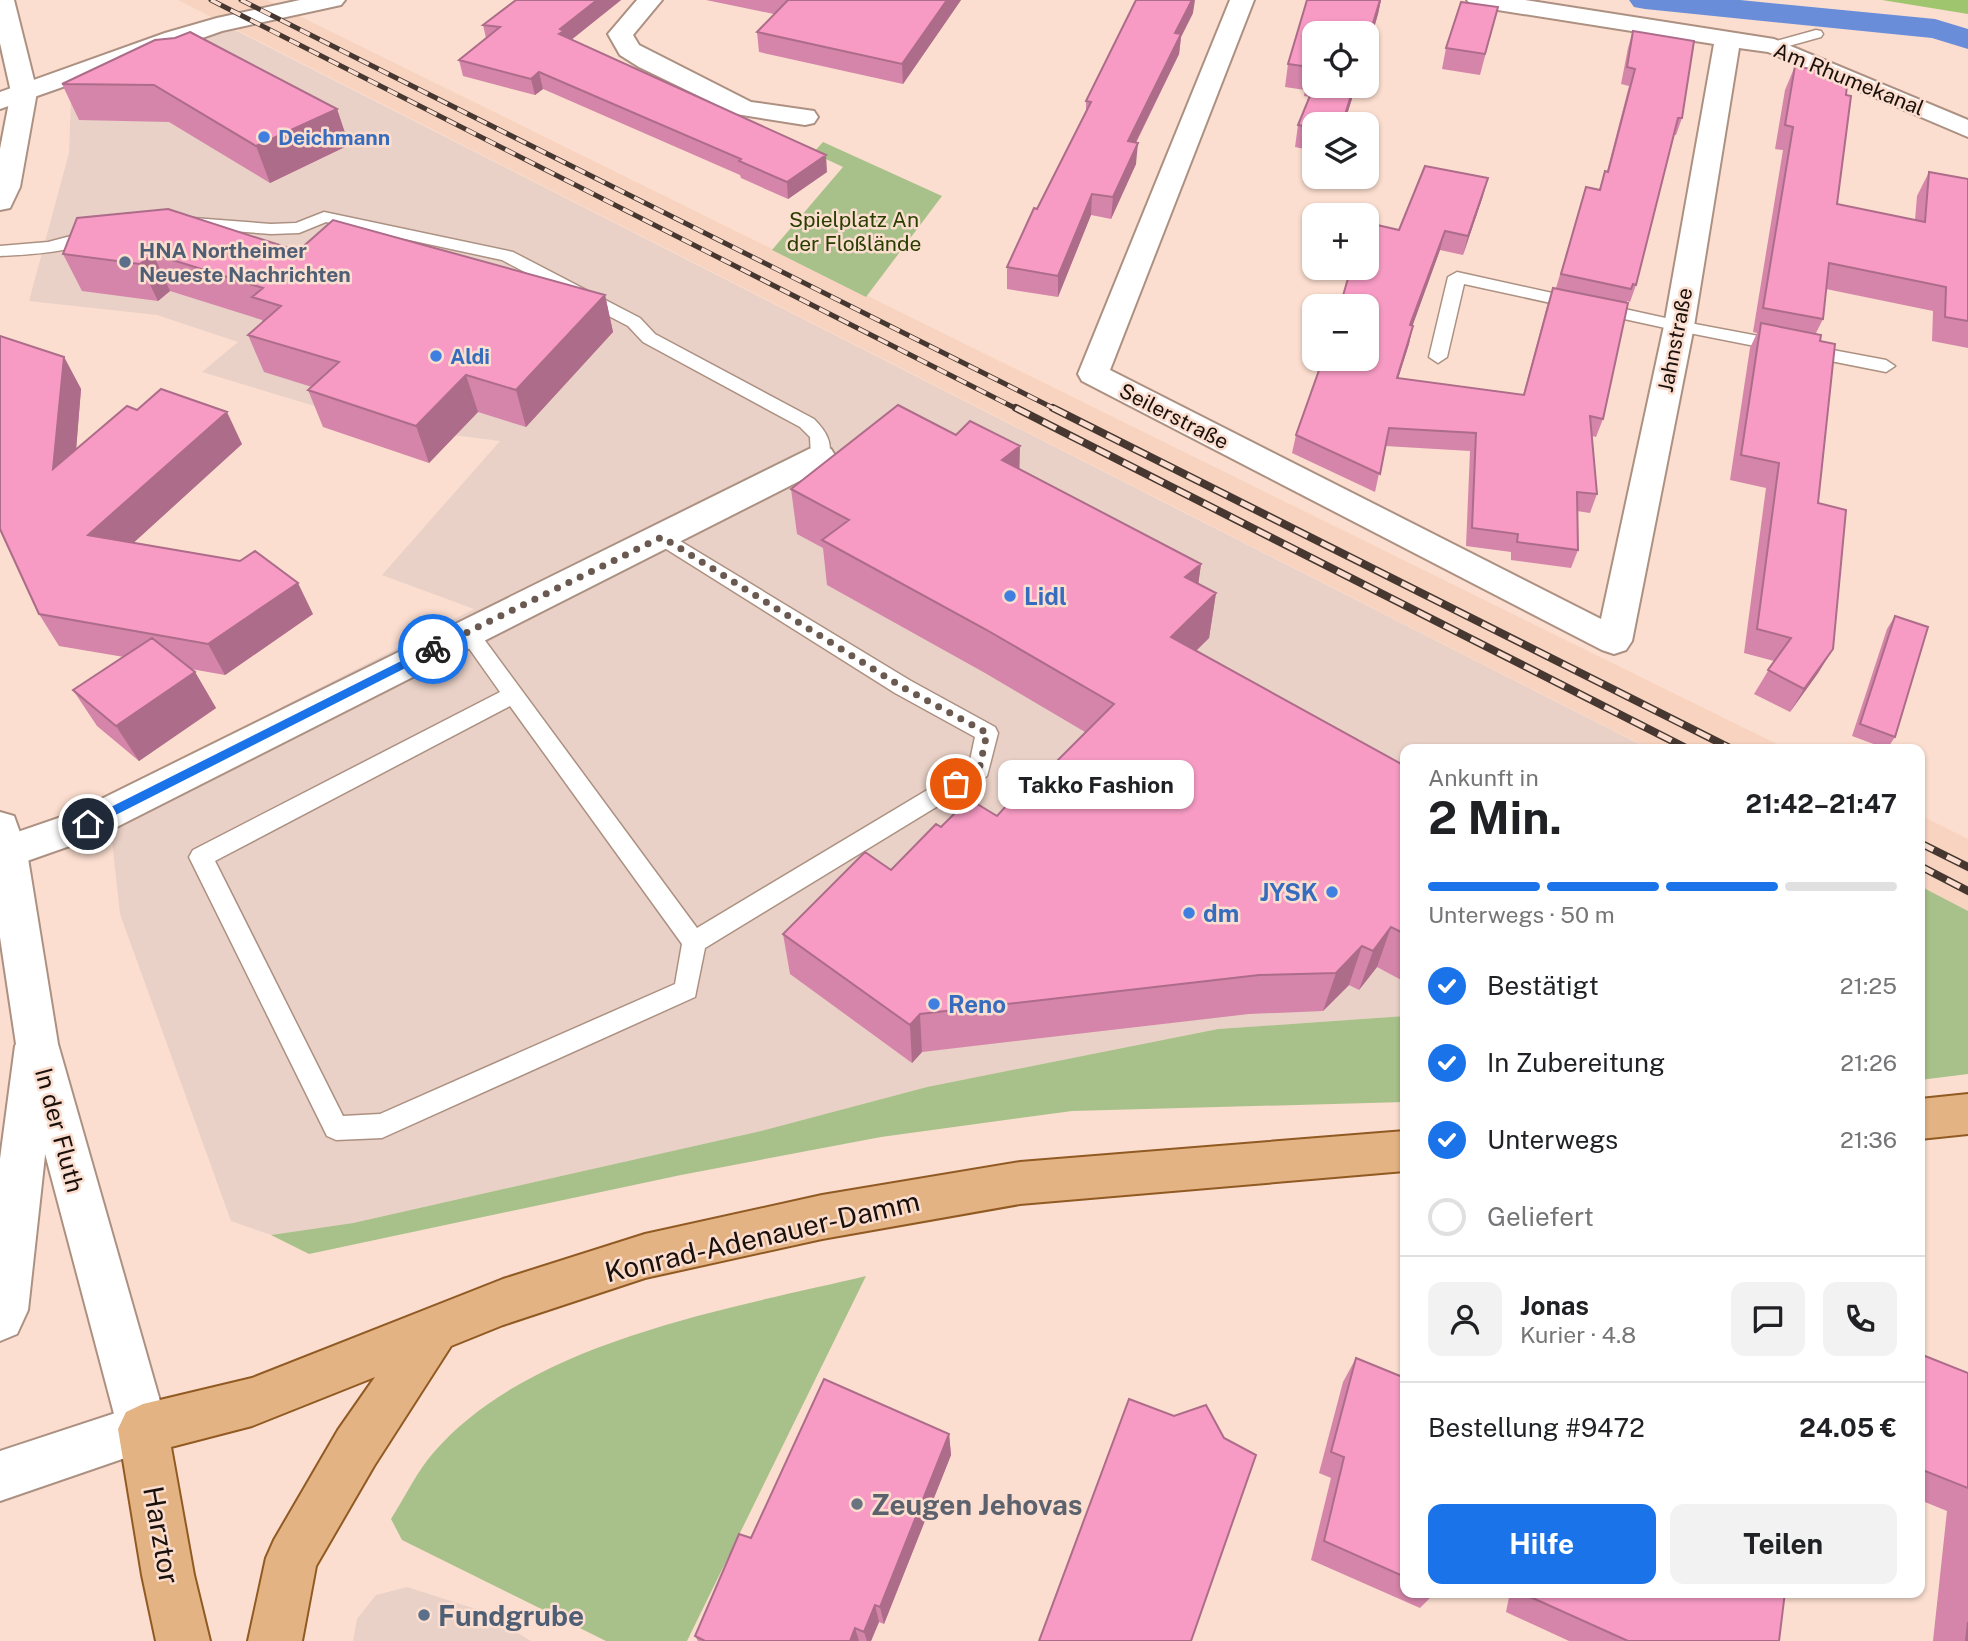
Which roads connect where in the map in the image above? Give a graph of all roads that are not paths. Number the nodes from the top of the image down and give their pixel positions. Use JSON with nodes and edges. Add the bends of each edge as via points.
{"nodes":[{"id":1,"x":2,"y":0,"type":"edge"},
{"id":2,"x":333,"y":0,"type":"edge"},
{"id":3,"x":650,"y":0,"type":"edge"},
{"id":4,"x":1242,"y":0,"type":"edge"},
{"id":5,"x":1479,"y":0,"type":"edge"},
{"id":6,"x":1816,"y":34,"type":"dead end"},
{"id":7,"x":1728,"y":37,"type":"junction"},
{"id":8,"x":1774,"y":46,"type":"junction"},
{"id":9,"x":24,"y":92,"type":"junction"},
{"id":10,"x":0,"y":101,"type":"edge"},
{"id":11,"x":805,"y":117,"type":"dead end"},
{"id":12,"x":1968,"y":129,"type":"edge"},
{"id":13,"x":0,"y":202,"type":"edge"},
{"id":14,"x":161,"y":222,"type":"edge"},
{"id":15,"x":116,"y":230,"type":"edge"},
{"id":16,"x":0,"y":251,"type":"edge"},
{"id":17,"x":1679,"y":326,"type":"junction"},
{"id":18,"x":1438,"y":357,"type":"dead end"},
{"id":19,"x":1886,"y":366,"type":"dead end"},
{"id":20,"x":820,"y":457,"type":"joint"},
{"id":21,"x":662,"y":537,"type":"junction"},
{"id":22,"x":468,"y":632,"type":"junction"},
{"id":23,"x":1614,"y":641,"type":"joint"},
{"id":24,"x":512,"y":696,"type":"junction"},
{"id":25,"x":4,"y":840,"type":"edge"},
{"id":26,"x":694,"y":942,"type":"junction"},
{"id":27,"x":37,"y":1044,"type":"junction"},
{"id":28,"x":1968,"y":1114,"type":"edge"},
{"id":29,"x":1925,"y":1118,"type":"edge"},
{"id":30,"x":1400,"y":1151,"type":"edge"},
{"id":31,"x":0,"y":1318,"type":"edge"},
{"id":32,"x":433,"y":1332,"type":"junction"},
{"id":33,"x":143,"y":1429,"type":"junction"},
{"id":34,"x":0,"y":1476,"type":"edge"},
{"id":35,"x":183,"y":1641,"type":"edge"},
{"id":36,"x":275,"y":1641,"type":"edge"}],
"edges":[{"from":1,"to":9,"type":"street"},
{"from":2,"to":9,"type":"street","via":[[197,31]]},
{"from":3,"to":11,"type":"street","via":[[620,34],[629,50],[745,109]]},
{"from":4,"to":23,"type":"street","name":"Seilerstraße","via":[[1093,374]]},
{"from":5,"to":7,"type":"street","name":"Am Rhumekanal"},
{"from":6,"to":8,"type":"lane"},
{"from":7,"to":8,"type":"street","name":"Am Rhumekanal"},
{"from":7,"to":17,"type":"street","name":"Jahnstraße"},
{"from":8,"to":12,"type":"street","name":"Am Rhumekanal"},
{"from":9,"to":10,"type":"street"},
{"from":9,"to":13,"type":"street"},
{"from":14,"to":20,"type":"lane","via":[[299,228],[324,217],[507,256],[634,322],[649,338],[807,423],[819,435]]},
{"from":15,"to":16,"type":"lane","via":[[71,243]]},
{"from":17,"to":18,"type":"lane","via":[[1457,277]]},
{"from":17,"to":19,"type":"lane"},
{"from":17,"to":23,"type":"street","name":"Jahnstraße"},
{"from":20,"to":21,"type":"street"},
{"from":21,"to":22,"type":"street"},
{"from":21,"to":26,"type":"lane","via":[[902,687],[987,733],[979,770]]},
{"from":22,"to":24,"type":"lane"},
{"from":22,"to":25,"type":"street","via":[[88,824]]},
{"from":24,"to":26,"type":"lane"},
{"from":24,"to":26,"type":"lane","via":[[201,857],[336,1128],[382,1126],[686,990]]},
{"from":25,"to":27,"type":"street","name":"In der Fluth"},
{"from":27,"to":31,"type":"street"},
{"from":27,"to":33,"type":"street","name":"In der Fluth"},
{"from":28,"to":29,"type":"main road"},
{"from":30,"to":32,"type":"main road","name":"Konrad-Adenauer-Damm","via":[[1020,1183],[822,1217],[645,1256],[503,1302]]},
{"from":32,"to":33,"type":"main road","name":"Konrad-Adenauer-Damm","via":[[251,1402]]},
{"from":32,"to":36,"type":"main road","via":[[356,1448],[292,1558]]},
{"from":33,"to":34,"type":"street"},
{"from":33,"to":35,"type":"main road","name":"Harztor"}]}
